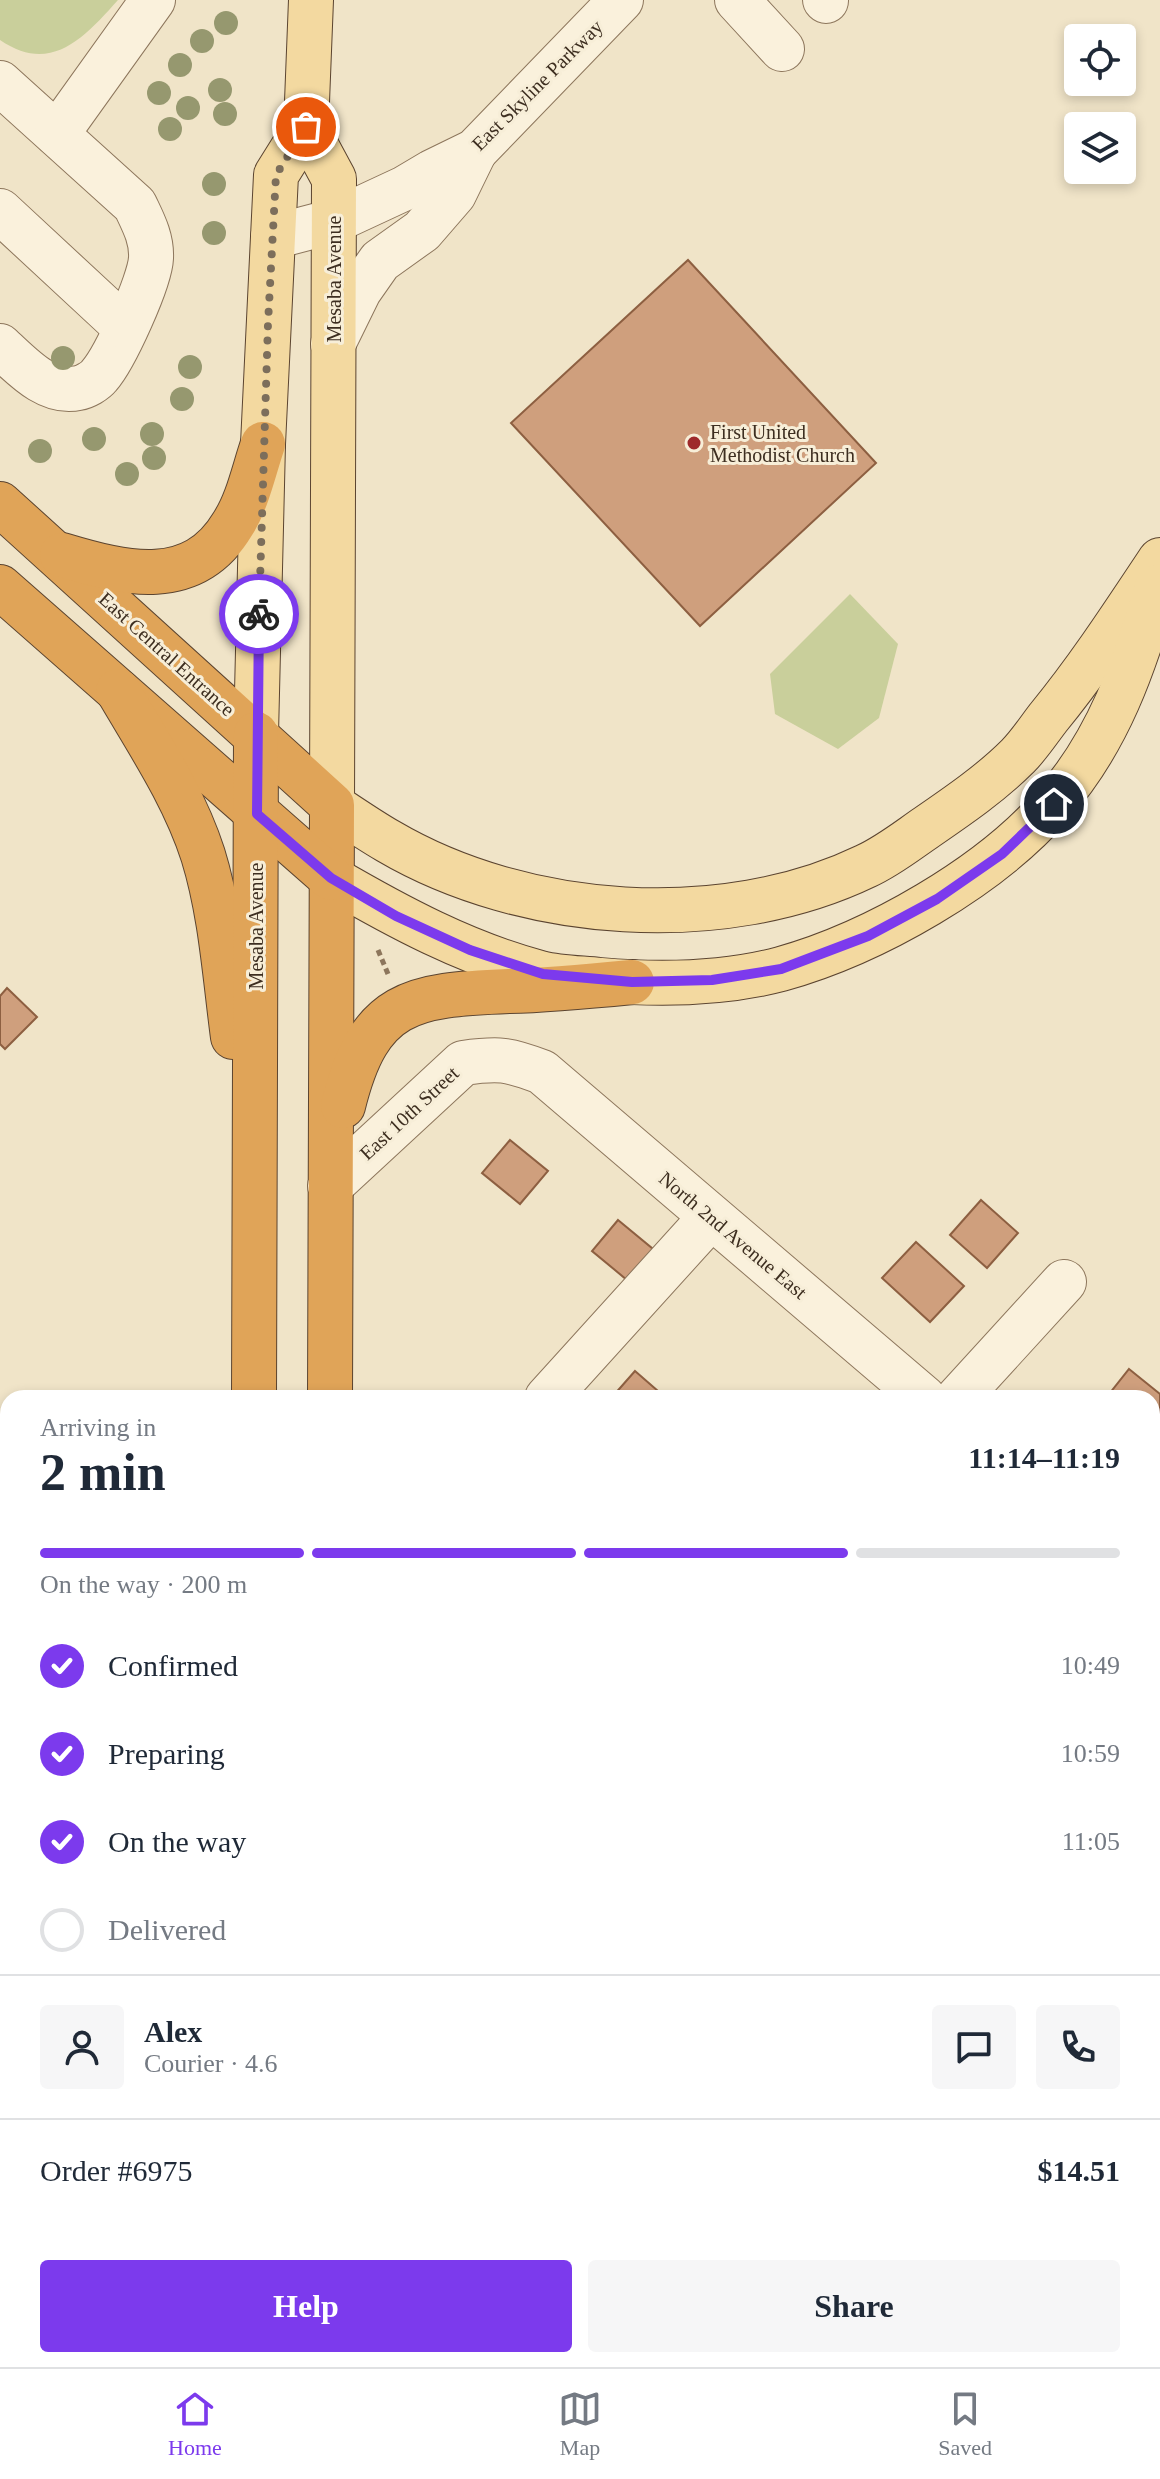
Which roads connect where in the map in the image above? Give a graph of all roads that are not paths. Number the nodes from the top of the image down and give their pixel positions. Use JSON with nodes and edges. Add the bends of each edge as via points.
{"nodes":[{"id":1,"x":153,"y":0,"type":"edge"},
{"id":2,"x":311,"y":0,"type":"edge"},
{"id":3,"x":621,"y":0,"type":"edge"},
{"id":4,"x":737,"y":0,"type":"edge"},
{"id":5,"x":782,"y":49,"type":"dead end"},
{"id":6,"x":0,"y":83,"type":"edge"},
{"id":7,"x":306,"y":127,"type":"junction"},
{"id":8,"x":57,"y":134,"type":"junction"},
{"id":9,"x":475,"y":151,"type":"junction"},
{"id":10,"x":0,"y":211,"type":"edge"},
{"id":11,"x":334,"y":221,"type":"junction"},
{"id":12,"x":273,"y":237,"type":"junction"},
{"id":13,"x":125,"y":327,"type":"junction"},
{"id":14,"x":333,"y":344,"type":"junction"},
{"id":15,"x":0,"y":346,"type":"edge"},
{"id":16,"x":263,"y":444,"type":"junction"},
{"id":17,"x":0,"y":504,"type":"edge"},
{"id":18,"x":54,"y":552,"type":"junction"},
{"id":19,"x":1160,"y":560,"type":"edge"},
{"id":20,"x":1160,"y":579,"type":"edge"},
{"id":21,"x":0,"y":587,"type":"edge"},
{"id":22,"x":118,"y":691,"type":"junction"},
{"id":23,"x":256,"y":734,"type":"junction"},
{"id":24,"x":332,"y":805,"type":"junction"},
{"id":25,"x":257,"y":814,"type":"junction"},
{"id":26,"x":331,"y":878,"type":"junction"},
{"id":27,"x":632,"y":982,"type":"junction"},
{"id":28,"x":542,"y":1072,"type":"joint"},
{"id":29,"x":330,"y":1173,"type":"junction"},
{"id":30,"x":254,"y":1204,"type":"junction"},
{"id":31,"x":711,"y":1217,"type":"junction"},
{"id":32,"x":1064,"y":1282,"type":"dead end"},
{"id":33,"x":254,"y":1390,"type":"edge"},
{"id":34,"x":330,"y":1390,"type":"edge"},
{"id":35,"x":554,"y":1390,"type":"edge"},
{"id":36,"x":915,"y":1390,"type":"edge"},
{"id":37,"x":965,"y":1390,"type":"edge"}],
"edges":[{"from":1,"to":8,"type":"street"},
{"from":2,"to":7,"type":"main road","name":"Mesaba Avenue"},
{"from":3,"to":9,"type":"street","name":"East Skyline Parkway"},
{"from":4,"to":5,"type":"street"},
{"from":6,"to":8,"type":"street"},
{"from":7,"to":11,"type":"main road","name":"Mesaba Avenue","via":[[334,179]]},
{"from":7,"to":12,"type":"main road","name":"Mesaba Avenue","via":[[276,175]]},
{"from":8,"to":13,"type":"street","via":[[135,205],[147,230],[147,280]]},
{"from":9,"to":11,"type":"street","name":"East Skyline Parkway"},
{"from":9,"to":14,"type":"street","via":[[454,194],[430,222],[380,261]]},
{"from":10,"to":13,"type":"street"},
{"from":11,"to":12,"type":"street","name":"East Skyline Parkway"},
{"from":11,"to":14,"type":"main road","name":"Mesaba Avenue"},
{"from":12,"to":16,"type":"main road","name":"Mesaba Avenue"},
{"from":13,"to":15,"type":"street","via":[[99,376],[78,389],[47,384]]},
{"from":14,"to":24,"type":"main road","name":"Mesaba Avenue"},
{"from":16,"to":18,"type":"highway","via":[[234,523],[198,562],[145,573]]},
{"from":16,"to":23,"type":"main road","name":"Mesaba Avenue"},
{"from":17,"to":18,"type":"highway","name":"East Central Entrance"},
{"from":18,"to":23,"type":"highway","name":"East Central Entrance"},
{"from":19,"to":24,"type":"main road","via":[[1080,679],[1019,755],[906,842],[867,866],[805,889],[731,906],[661,912],[589,908],[514,892],[445,868],[389,842]]},
{"from":20,"to":27,"type":"main road","via":[[1127,682],[1097,744],[1054,804],[1002,854],[937,899],[868,936],[781,969],[712,980]]},
{"from":21,"to":22,"type":"highway"},
{"from":22,"to":25,"type":"highway"},
{"from":22,"to":30,"type":"highway","via":[[170,779],[203,856],[219,930]]},
{"from":23,"to":24,"type":"highway","name":"East Central Entrance"},
{"from":23,"to":25,"type":"highway","name":"Mesaba Avenue"},
{"from":24,"to":26,"type":"highway","name":"Mesaba Avenue"},
{"from":25,"to":26,"type":"highway"},
{"from":25,"to":30,"type":"highway","name":"Mesaba Avenue"},
{"from":26,"to":27,"type":"main road","via":[[470,950],[543,974]]},
{"from":26,"to":29,"type":"highway","name":"Mesaba Avenue"},
{"from":27,"to":29,"type":"highway","via":[[452,994],[401,1009],[381,1024],[356,1061]]},
{"from":28,"to":29,"type":"street","name":"East 10th Street","via":[[511,1060],[463,1063]]},
{"from":28,"to":31,"type":"street","name":"North 2nd Avenue East"},
{"from":29,"to":34,"type":"highway","name":"Mesaba Avenue"},
{"from":30,"to":33,"type":"highway","name":"Mesaba Avenue"},
{"from":31,"to":35,"type":"street"},
{"from":31,"to":36,"type":"street","name":"North 2nd Avenue East"},
{"from":32,"to":37,"type":"street"}]}
